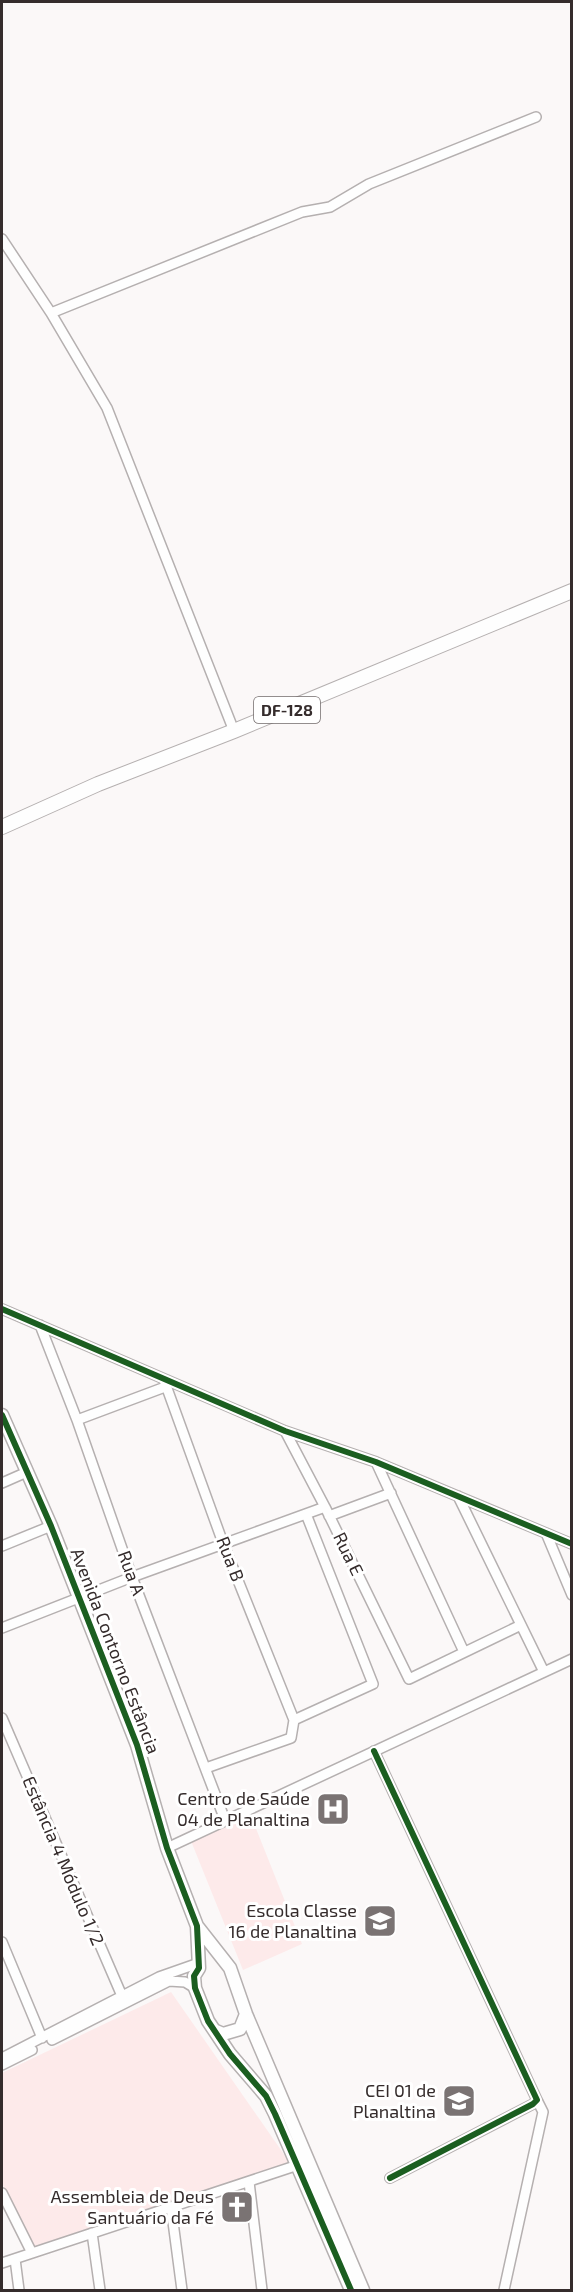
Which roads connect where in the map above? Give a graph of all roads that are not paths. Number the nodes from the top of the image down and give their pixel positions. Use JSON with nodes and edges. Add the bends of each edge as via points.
{"nodes":[{"id":1,"x":536,"y":117,"type":"dead end"},
{"id":2,"x":2,"y":239,"type":"edge"},
{"id":3,"x":51,"y":312,"type":"junction"},
{"id":4,"x":572,"y":591,"type":"edge"},
{"id":5,"x":234,"y":731,"type":"junction"},
{"id":6,"x":2,"y":827,"type":"edge"},
{"id":7,"x":2,"y":1309,"type":"edge"},
{"id":8,"x":40,"y":1325,"type":"junction"},
{"id":9,"x":165,"y":1384,"type":"junction"},
{"id":10,"x":2,"y":1416,"type":"edge"},
{"id":11,"x":77,"y":1420,"type":"junction"},
{"id":12,"x":285,"y":1431,"type":"junction"},
{"id":13,"x":376,"y":1462,"type":"junction"},
{"id":14,"x":27,"y":1472,"type":"junction"},
{"id":15,"x":2,"y":1483,"type":"edge"},
{"id":16,"x":391,"y":1493,"type":"junction"},
{"id":17,"x":458,"y":1496,"type":"junction"},
{"id":18,"x":325,"y":1507,"type":"junction"},
{"id":19,"x":306,"y":1514,"type":"junction"},
{"id":20,"x":329,"y":1516,"type":"junction"},
{"id":21,"x":51,"y":1526,"type":"junction"},
{"id":22,"x":546,"y":1533,"type":"junction"},
{"id":23,"x":223,"y":1543,"type":"junction"},
{"id":24,"x":572,"y":1544,"type":"edge"},
{"id":25,"x":2,"y":1546,"type":"edge"},
{"id":26,"x":132,"y":1577,"type":"junction"},
{"id":27,"x":572,"y":1595,"type":"edge"},
{"id":28,"x":79,"y":1597,"type":"junction"},
{"id":29,"x":521,"y":1625,"type":"junction"},
{"id":30,"x":2,"y":1628,"type":"edge"},
{"id":31,"x":464,"y":1652,"type":"junction"},
{"id":32,"x":572,"y":1659,"type":"edge"},
{"id":33,"x":544,"y":1672,"type":"junction"},
{"id":34,"x":2,"y":1718,"type":"edge"},
{"id":35,"x":294,"y":1720,"type":"junction"},
{"id":36,"x":374,"y":1751,"type":"junction"},
{"id":37,"x":206,"y":1768,"type":"junction"},
{"id":38,"x":225,"y":1820,"type":"junction"},
{"id":39,"x":167,"y":1848,"type":"junction"},
{"id":40,"x":197,"y":1926,"type":"junction"},
{"id":41,"x":2,"y":1942,"type":"edge"},
{"id":42,"x":222,"y":1958,"type":"junction"},
{"id":43,"x":199,"y":1968,"type":"junction"},
{"id":44,"x":195,"y":1988,"type":"junction"},
{"id":45,"x":123,"y":1999,"type":"junction"},
{"id":46,"x":246,"y":2014,"type":"junction"},
{"id":47,"x":214,"y":2030,"type":"junction"},
{"id":48,"x":42,"y":2038,"type":"junction"},
{"id":49,"x":2,"y":2058,"type":"edge"},
{"id":50,"x":2,"y":2065,"type":"edge"},
{"id":51,"x":537,"y":2100,"type":"junction"},
{"id":52,"x":298,"y":2165,"type":"junction"},
{"id":53,"x":390,"y":2178,"type":"dead end"},
{"id":54,"x":249,"y":2182,"type":"junction"},
{"id":55,"x":2,"y":2193,"type":"edge"},
{"id":56,"x":171,"y":2207,"type":"junction"},
{"id":57,"x":92,"y":2233,"type":"junction"},
{"id":58,"x":32,"y":2253,"type":"junction"},
{"id":59,"x":15,"y":2259,"type":"junction"},
{"id":60,"x":2,"y":2263,"type":"edge"},
{"id":61,"x":19,"y":2290,"type":"edge"},
{"id":62,"x":100,"y":2290,"type":"edge"},
{"id":63,"x":182,"y":2290,"type":"edge"},
{"id":64,"x":262,"y":2290,"type":"edge"},
{"id":65,"x":351,"y":2290,"type":"edge"},
{"id":66,"x":363,"y":2290,"type":"edge"},
{"id":67,"x":504,"y":2290,"type":"edge"}],
"edges":[{"from":1,"to":3,"type":"street","via":[[369,184],[330,207],[302,212]]},
{"from":2,"to":3,"type":"street"},
{"from":3,"to":5,"type":"street","via":[[106,408]]},
{"from":4,"to":5,"type":"main road","name":"DF-128","number":"DF-128"},
{"from":5,"to":6,"type":"main road","name":"DF-128","number":"DF-128","via":[[98,784]]},
{"from":7,"to":8,"type":"street"},
{"from":8,"to":9,"type":"street"},
{"from":8,"to":11,"type":"street","name":"Rua A"},
{"from":9,"to":11,"type":"street"},
{"from":9,"to":12,"type":"street"},
{"from":9,"to":23,"type":"street","name":"Rua B"},
{"from":10,"to":14,"type":"street","name":"Avenida Contorno Estância"},
{"from":11,"to":26,"type":"street","name":"Rua A"},
{"from":12,"to":13,"type":"street"},
{"from":12,"to":18,"type":"street","name":"Rua E"},
{"from":13,"to":16,"type":"street"},
{"from":13,"to":17,"type":"street"},
{"from":14,"to":15,"type":"street"},
{"from":14,"to":21,"type":"street","name":"Avenida Contorno Estância"},
{"from":16,"to":20,"type":"street"},
{"from":16,"to":31,"type":"street"},
{"from":17,"to":22,"type":"street"},
{"from":17,"to":29,"type":"street"},
{"from":18,"to":19,"type":"street"},
{"from":18,"to":20,"type":"street","name":"Rua E"},
{"from":19,"to":23,"type":"street"},
{"from":19,"to":35,"type":"street","via":[[373,1684]]},
{"from":20,"to":31,"type":"street","name":"Rua E","via":[[409,1679]]},
{"from":21,"to":25,"type":"street"},
{"from":21,"to":28,"type":"street","name":"Avenida Contorno Estância"},
{"from":22,"to":24,"type":"street"},
{"from":22,"to":27,"type":"street"},
{"from":23,"to":26,"type":"street"},
{"from":23,"to":35,"type":"street","name":"Rua B"},
{"from":26,"to":28,"type":"street"},
{"from":26,"to":37,"type":"street","name":"Rua A"},
{"from":28,"to":30,"type":"street"},
{"from":28,"to":39,"type":"street","name":"Avenida Contorno Estância","via":[[137,1745]]},
{"from":29,"to":31,"type":"street"},
{"from":29,"to":33,"type":"street"},
{"from":32,"to":33,"type":"street"},
{"from":33,"to":36,"type":"street"},
{"from":34,"to":45,"type":"street","name":"Estância 4 Módulo 1/2"},
{"from":35,"to":37,"type":"street","via":[[291,1738]]},
{"from":36,"to":38,"type":"street"},
{"from":36,"to":51,"type":"street"},
{"from":37,"to":38,"type":"street","name":"Rua A"},
{"from":38,"to":39,"type":"street"},
{"from":39,"to":40,"type":"street","name":"Avenida Contorno Estância"},
{"from":40,"to":42,"type":"street","name":"Avenida Contorno Estância"},
{"from":40,"to":43,"type":"street","name":"Avenida Contorno Estância"},
{"from":41,"to":48,"type":"street"},
{"from":42,"to":43,"type":"street"},
{"from":42,"to":46,"type":"street","name":"Avenida Contorno Estância","via":[[230,1968]]},
{"from":43,"to":44,"type":"street","name":"Avenida Contorno Estância","via":[[194,1976]]},
{"from":43,"to":45,"type":"street","via":[[196,1964],[159,1977]]},
{"from":44,"to":45,"type":"street","via":[[185,1982],[169,1981]]},
{"from":44,"to":47,"type":"street"},
{"from":45,"to":48,"type":"street"},
{"from":45,"to":50,"type":"street"},
{"from":46,"to":47,"type":"street","via":[[240,2029],[223,2034]]},
{"from":46,"to":66,"type":"street","name":"Avenida Contorno Estância"},
{"from":47,"to":52,"type":"street","via":[[266,2096]]},
{"from":48,"to":49,"type":"street"},
{"from":51,"to":53,"type":"street"},
{"from":51,"to":67,"type":"street","via":[[543,2112]]},
{"from":52,"to":54,"type":"street"},
{"from":52,"to":65,"type":"street"},
{"from":54,"to":56,"type":"street"},
{"from":54,"to":64,"type":"street"},
{"from":55,"to":58,"type":"street"},
{"from":56,"to":57,"type":"street"},
{"from":56,"to":63,"type":"street"},
{"from":57,"to":58,"type":"street"},
{"from":57,"to":62,"type":"street"},
{"from":58,"to":59,"type":"street"},
{"from":59,"to":60,"type":"street"},
{"from":59,"to":61,"type":"street"}]}
